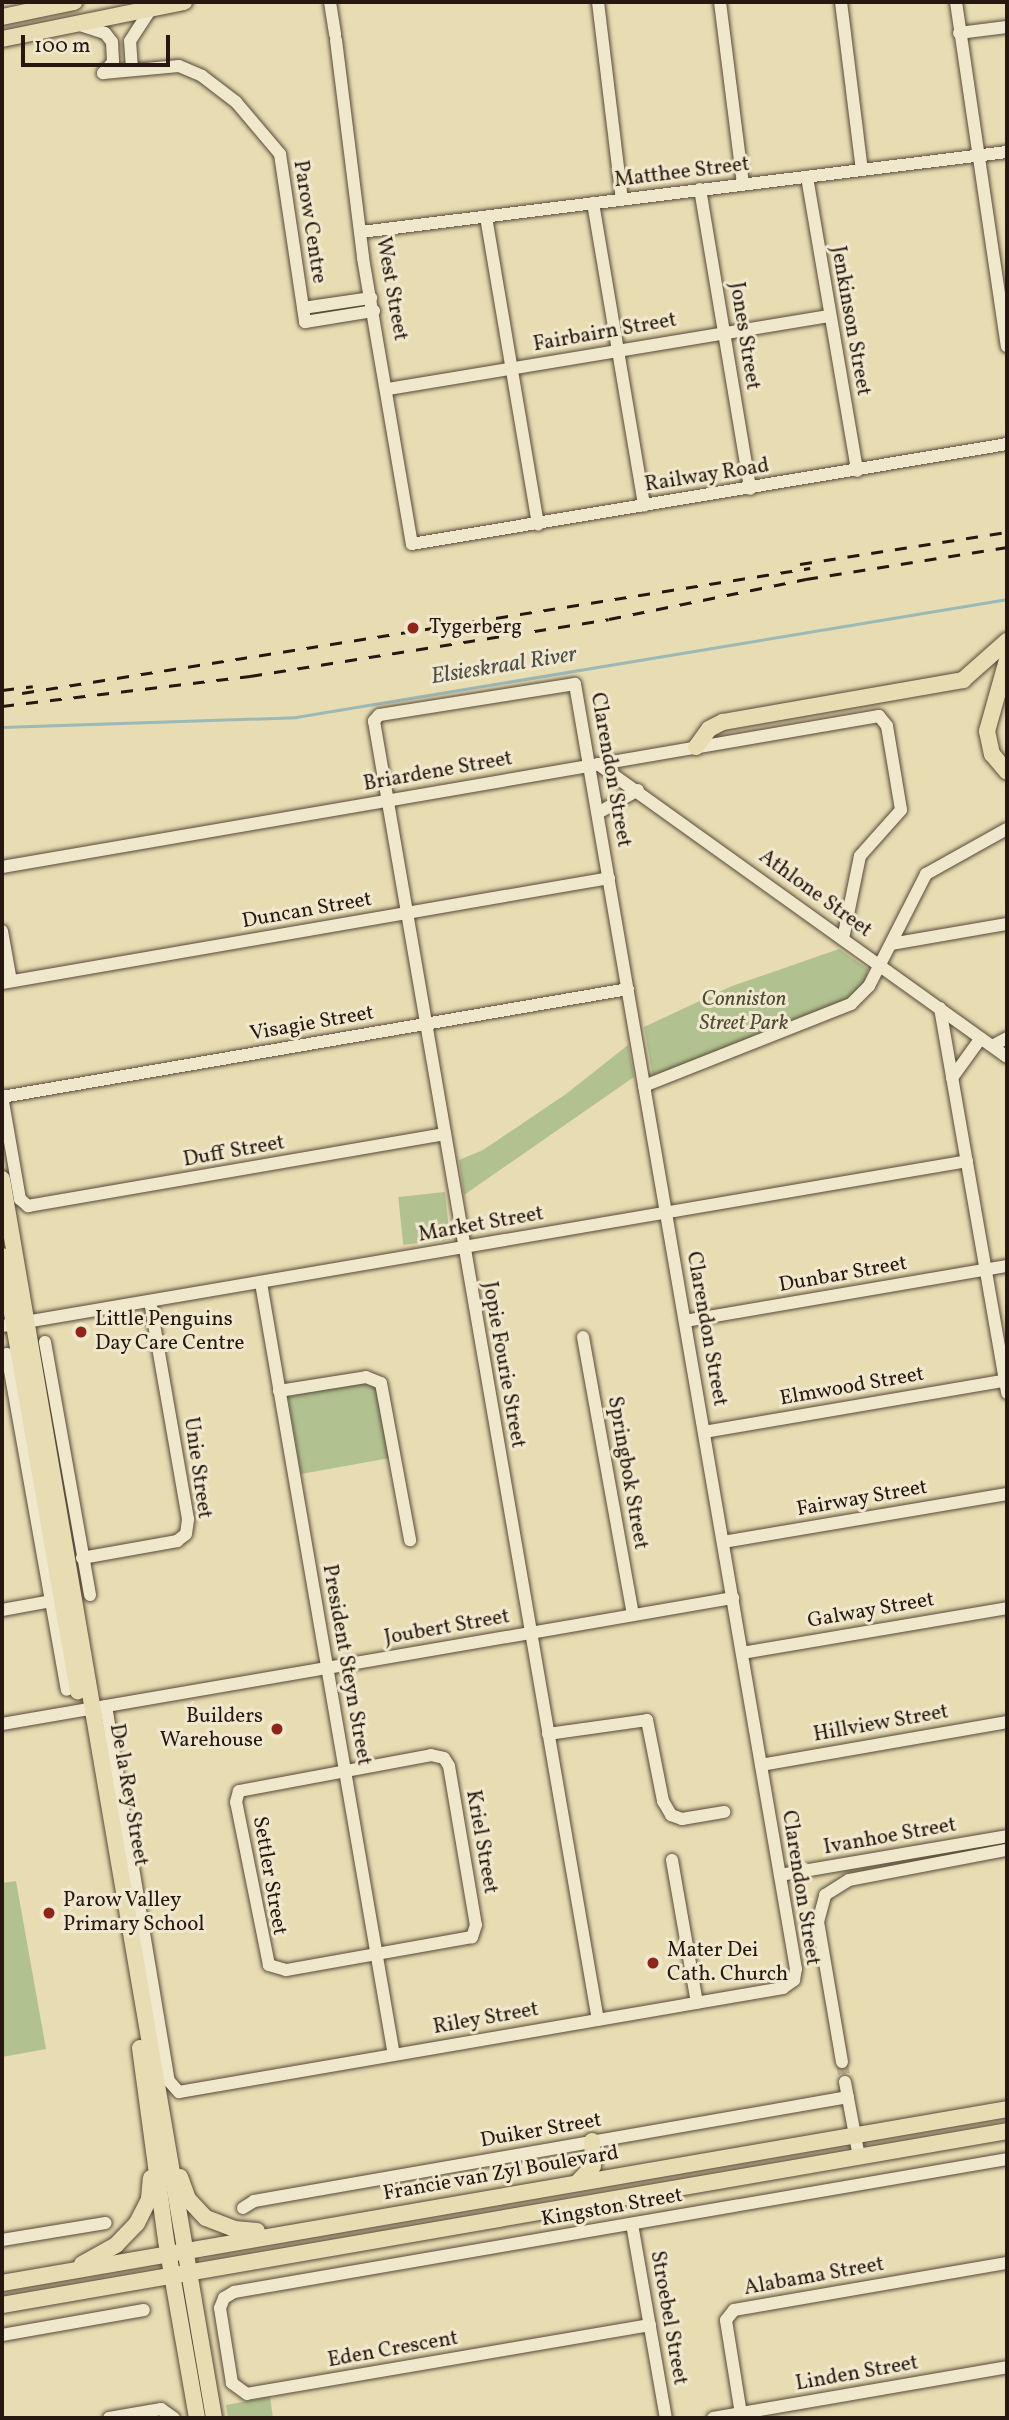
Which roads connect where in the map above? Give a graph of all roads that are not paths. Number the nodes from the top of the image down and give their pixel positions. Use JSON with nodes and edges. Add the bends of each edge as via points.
{"nodes":[{"id":1,"x":74,"y":2,"type":"edge"},
{"id":2,"x":184,"y":2,"type":"edge"},
{"id":3,"x":330,"y":2,"type":"edge"},
{"id":4,"x":598,"y":2,"type":"edge"},
{"id":5,"x":720,"y":2,"type":"edge"},
{"id":6,"x":841,"y":2,"type":"edge"},
{"id":7,"x":956,"y":2,"type":"edge"},
{"id":8,"x":151,"y":9,"type":"junction"},
{"id":9,"x":2,"y":17,"type":"edge"},
{"id":10,"x":79,"y":25,"type":"junction"},
{"id":11,"x":1007,"y":27,"type":"edge"},
{"id":12,"x":959,"y":33,"type":"junction"},
{"id":13,"x":2,"y":39,"type":"edge"},
{"id":14,"x":130,"y":52,"type":"junction"},
{"id":15,"x":147,"y":66,"type":"junction"},
{"id":16,"x":132,"y":69,"type":"junction"},
{"id":17,"x":1007,"y":152,"type":"edge"},
{"id":18,"x":977,"y":156,"type":"junction"},
{"id":19,"x":862,"y":170,"type":"junction"},
{"id":20,"x":807,"y":177,"type":"junction"},
{"id":21,"x":743,"y":184,"type":"junction"},
{"id":22,"x":700,"y":189,"type":"junction"},
{"id":23,"x":622,"y":199,"type":"junction"},
{"id":24,"x":593,"y":203,"type":"junction"},
{"id":25,"x":486,"y":218,"type":"junction"},
{"id":26,"x":362,"y":232,"type":"junction"},
{"id":27,"x":370,"y":298,"type":"junction"},
{"id":28,"x":303,"y":308,"type":"junction"},
{"id":29,"x":374,"y":311,"type":"junction"},
{"id":30,"x":829,"y":316,"type":"junction"},
{"id":31,"x":724,"y":332,"type":"junction"},
{"id":32,"x":1007,"y":346,"type":"edge"},
{"id":33,"x":618,"y":351,"type":"junction"},
{"id":34,"x":512,"y":368,"type":"junction"},
{"id":35,"x":388,"y":389,"type":"junction"},
{"id":36,"x":1007,"y":444,"type":"edge"},
{"id":37,"x":857,"y":471,"type":"junction"},
{"id":38,"x":750,"y":489,"type":"junction"},
{"id":39,"x":644,"y":506,"type":"junction"},
{"id":40,"x":538,"y":525,"type":"junction"},
{"id":41,"x":412,"y":544,"type":"joint"},
{"id":42,"x":1007,"y":641,"type":"edge"},
{"id":43,"x":1007,"y":660,"type":"edge"},
{"id":44,"x":575,"y":684,"type":"joint"},
{"id":45,"x":696,"y":747,"type":"junction"},
{"id":46,"x":594,"y":765,"type":"junction"},
{"id":47,"x":1007,"y":772,"type":"edge"},
{"id":48,"x":638,"y":790,"type":"junction"},
{"id":49,"x":387,"y":800,"type":"junction"},
{"id":50,"x":598,"y":813,"type":"junction"},
{"id":51,"x":1007,"y":829,"type":"edge"},
{"id":52,"x":2,"y":867,"type":"edge"},
{"id":53,"x":609,"y":878,"type":"junction"},
{"id":54,"x":407,"y":913,"type":"junction"},
{"id":55,"x":1007,"y":924,"type":"edge"},
{"id":56,"x":2,"y":931,"type":"edge"},
{"id":57,"x":843,"y":939,"type":"junction"},
{"id":58,"x":891,"y":944,"type":"junction"},
{"id":59,"x":880,"y":965,"type":"junction"},
{"id":60,"x":6,"y":982,"type":"edge"},
{"id":61,"x":628,"y":989,"type":"junction"},
{"id":62,"x":940,"y":1008,"type":"junction"},
{"id":63,"x":426,"y":1024,"type":"junction"},
{"id":64,"x":1007,"y":1038,"type":"edge"},
{"id":65,"x":987,"y":1042,"type":"junction"},
{"id":66,"x":1007,"y":1057,"type":"edge"},
{"id":67,"x":952,"y":1078,"type":"junction"},
{"id":68,"x":645,"y":1086,"type":"junction"},
{"id":69,"x":2,"y":1096,"type":"edge"},
{"id":70,"x":445,"y":1134,"type":"junction"},
{"id":71,"x":967,"y":1161,"type":"junction"},
{"id":72,"x":2,"y":1179,"type":"edge"},
{"id":73,"x":666,"y":1213,"type":"junction"},
{"id":74,"x":463,"y":1248,"type":"junction"},
{"id":75,"x":2,"y":1256,"type":"edge"},
{"id":76,"x":1007,"y":1266,"type":"edge"},
{"id":77,"x":986,"y":1270,"type":"junction"},
{"id":78,"x":261,"y":1283,"type":"junction"},
{"id":79,"x":150,"y":1302,"type":"junction"},
{"id":80,"x":685,"y":1321,"type":"junction"},
{"id":81,"x":14,"y":1324,"type":"edge"},
{"id":82,"x":583,"y":1337,"type":"dead end"},
{"id":83,"x":45,"y":1342,"type":"dead end"},
{"id":84,"x":7,"y":1354,"type":"dead end"},
{"id":85,"x":1007,"y":1384,"type":"edge"},
{"id":86,"x":279,"y":1391,"type":"junction"},
{"id":87,"x":704,"y":1432,"type":"junction"},
{"id":88,"x":1007,"y":1494,"type":"edge"},
{"id":89,"x":410,"y":1540,"type":"dead end"},
{"id":90,"x":723,"y":1542,"type":"junction"},
{"id":91,"x":82,"y":1558,"type":"junction"},
{"id":92,"x":90,"y":1595,"type":"dead end"},
{"id":93,"x":733,"y":1598,"type":"junction"},
{"id":94,"x":52,"y":1601,"type":"junction"},
{"id":95,"x":1007,"y":1608,"type":"edge"},
{"id":96,"x":2,"y":1610,"type":"edge"},
{"id":97,"x":633,"y":1615,"type":"junction"},
{"id":98,"x":530,"y":1633,"type":"junction"},
{"id":99,"x":742,"y":1653,"type":"junction"},
{"id":100,"x":327,"y":1668,"type":"junction"},
{"id":101,"x":67,"y":1690,"type":"dead end"},
{"id":102,"x":93,"y":1708,"type":"junction"},
{"id":103,"x":1007,"y":1722,"type":"edge"},
{"id":104,"x":2,"y":1724,"type":"edge"},
{"id":105,"x":548,"y":1734,"type":"junction"},
{"id":106,"x":761,"y":1765,"type":"junction"},
{"id":107,"x":345,"y":1769,"type":"junction"},
{"id":108,"x":724,"y":1812,"type":"dead end"},
{"id":109,"x":1007,"y":1836,"type":"edge"},
{"id":110,"x":1007,"y":1850,"type":"edge"},
{"id":111,"x":673,"y":1860,"type":"dead end"},
{"id":112,"x":780,"y":1875,"type":"junction"},
{"id":113,"x":377,"y":1955,"type":"junction"},
{"id":114,"x":794,"y":1980,"type":"joint"},
{"id":115,"x":697,"y":2003,"type":"junction"},
{"id":116,"x":598,"y":2020,"type":"junction"},
{"id":117,"x":394,"y":2055,"type":"junction"},
{"id":118,"x":842,"y":2062,"type":"tunnel mouth"},
{"id":119,"x":845,"y":2082,"type":"tunnel mouth"},
{"id":120,"x":182,"y":2092,"type":"joint"},
{"id":121,"x":848,"y":2097,"type":"junction"},
{"id":122,"x":1007,"y":2109,"type":"edge"},
{"id":123,"x":1007,"y":2131,"type":"edge"},
{"id":124,"x":856,"y":2135,"type":"junction"},
{"id":125,"x":592,"y":2141,"type":"junction"},
{"id":126,"x":159,"y":2143,"type":"junction"},
{"id":127,"x":859,"y":2157,"type":"junction"},
{"id":128,"x":1007,"y":2159,"type":"edge"},
{"id":129,"x":577,"y":2183,"type":"junction"},
{"id":130,"x":243,"y":2208,"type":"dead end"},
{"id":131,"x":106,"y":2223,"type":"dead end"},
{"id":132,"x":632,"y":2224,"type":"junction"},
{"id":133,"x":329,"y":2226,"type":"junction"},
{"id":134,"x":2,"y":2240,"type":"edge"},
{"id":135,"x":176,"y":2252,"type":"junction"},
{"id":136,"x":1007,"y":2263,"type":"edge"},
{"id":137,"x":60,"y":2273,"type":"junction"},
{"id":138,"x":181,"y":2276,"type":"junction"},
{"id":139,"x":2,"y":2283,"type":"edge"},
{"id":140,"x":224,"y":2298,"type":"joint"},
{"id":141,"x":2,"y":2305,"type":"edge"},
{"id":142,"x":144,"y":2310,"type":"dead end"},
{"id":143,"x":650,"y":2325,"type":"junction"},
{"id":144,"x":2,"y":2335,"type":"edge"},
{"id":145,"x":1007,"y":2367,"type":"edge"},
{"id":146,"x":747,"y":2415,"type":"edge"},
{"id":147,"x":109,"y":2418,"type":"edge"},
{"id":148,"x":174,"y":2418,"type":"edge"},
{"id":149,"x":197,"y":2418,"type":"edge"},
{"id":150,"x":214,"y":2418,"type":"edge"},
{"id":151,"x":666,"y":2418,"type":"edge"},
{"id":152,"x":713,"y":2418,"type":"edge"}],
"edges":[{"from":1,"to":9,"type":"main road"},
{"from":2,"to":8,"type":"main road"},
{"from":3,"to":26,"type":"street","name":"West Street"},
{"from":4,"to":23,"type":"street"},
{"from":5,"to":21,"type":"street"},
{"from":6,"to":19,"type":"street"},
{"from":7,"to":12,"type":"street"},
{"from":8,"to":10,"type":"main road"},
{"from":8,"to":14,"type":"street","via":[[134,30]]},
{"from":10,"to":13,"type":"main road"},
{"from":10,"to":16,"type":"street","via":[[105,33],[113,42],[113,62],[103,73]]},
{"from":11,"to":12,"type":"street"},
{"from":12,"to":18,"type":"street"},
{"from":14,"to":15,"type":"street"},
{"from":14,"to":16,"type":"street"},
{"from":15,"to":16,"type":"street"},
{"from":15,"to":28,"type":"street","name":"Parow Centre","via":[[178,66],[202,76],[236,102],[280,154]]},
{"from":17,"to":18,"type":"street","name":"Matthee Street"},
{"from":18,"to":19,"type":"street","name":"Matthee Street"},
{"from":18,"to":32,"type":"street"},
{"from":19,"to":20,"type":"street","name":"Matthee Street"},
{"from":20,"to":21,"type":"street","name":"Matthee Street"},
{"from":20,"to":30,"type":"street","name":"Jenkinson Street"},
{"from":21,"to":22,"type":"street","name":"Matthee Street"},
{"from":22,"to":23,"type":"street","name":"Matthee Street"},
{"from":22,"to":31,"type":"street","name":"Jones Street"},
{"from":23,"to":24,"type":"street","name":"Matthee Street"},
{"from":24,"to":25,"type":"street","name":"Matthee Street"},
{"from":24,"to":33,"type":"street"},
{"from":25,"to":26,"type":"street","name":"Matthee Street"},
{"from":25,"to":34,"type":"street"},
{"from":26,"to":27,"type":"street","name":"West Street"},
{"from":27,"to":28,"type":"street"},
{"from":27,"to":29,"type":"street","name":"West Street"},
{"from":28,"to":29,"type":"street","name":"Parow Centre","via":[[305,322]]},
{"from":29,"to":35,"type":"street","name":"West Street"},
{"from":30,"to":31,"type":"street","name":"Fairbairn Street"},
{"from":30,"to":37,"type":"street","name":"Jenkinson Street"},
{"from":31,"to":33,"type":"street","name":"Fairbairn Street"},
{"from":31,"to":38,"type":"street","name":"Jones Street"},
{"from":33,"to":34,"type":"street","name":"Fairbairn Street"},
{"from":33,"to":39,"type":"street"},
{"from":34,"to":35,"type":"street","name":"Fairbairn Street"},
{"from":34,"to":40,"type":"street"},
{"from":35,"to":41,"type":"street","name":"West Street"},
{"from":36,"to":37,"type":"street","name":"Railway Road"},
{"from":37,"to":38,"type":"street","name":"Railway Road"},
{"from":38,"to":39,"type":"street","name":"Railway Road"},
{"from":39,"to":40,"type":"street","name":"Railway Road"},
{"from":40,"to":41,"type":"street","name":"Railway Road"},
{"from":42,"to":45,"type":"main road","via":[[962,680],[723,722],[709,729]]},
{"from":43,"to":47,"type":"main road","via":[[987,731],[992,754]]},
{"from":44,"to":46,"type":"street","name":"Clarendon Street"},
{"from":44,"to":49,"type":"street","name":"Jopie Fourie Street","via":[[374,717]]},
{"from":45,"to":46,"type":"street","name":"Briardene Street"},
{"from":45,"to":57,"type":"street","name":"Briardene Street","via":[[882,718],[901,813],[860,856]]},
{"from":46,"to":48,"type":"street","name":"Athlone Street"},
{"from":46,"to":49,"type":"street","name":"Briardene Street"},
{"from":46,"to":50,"type":"street","name":"Clarendon Street"},
{"from":48,"to":50,"type":"street"},
{"from":48,"to":57,"type":"street","name":"Athlone Street"},
{"from":49,"to":52,"type":"street","name":"Briardene Street"},
{"from":49,"to":54,"type":"street","name":"Jopie Fourie Street"},
{"from":50,"to":53,"type":"street","name":"Clarendon Street"},
{"from":51,"to":58,"type":"street","via":[[930,870]]},
{"from":53,"to":54,"type":"street","name":"Duncan Street"},
{"from":53,"to":61,"type":"street","name":"Clarendon Street"},
{"from":54,"to":60,"type":"street","name":"Duncan Street"},
{"from":54,"to":63,"type":"street","name":"Jopie Fourie Street"},
{"from":55,"to":58,"type":"street"},
{"from":56,"to":60,"type":"street"},
{"from":57,"to":59,"type":"street","name":"Athlone Street"},
{"from":58,"to":59,"type":"street"},
{"from":59,"to":62,"type":"street","name":"Athlone Street"},
{"from":59,"to":68,"type":"street","via":[[851,1004]]},
{"from":61,"to":63,"type":"street","name":"Visagie Street"},
{"from":61,"to":68,"type":"street","name":"Clarendon Street"},
{"from":62,"to":65,"type":"street","name":"Athlone Street"},
{"from":62,"to":67,"type":"street"},
{"from":63,"to":69,"type":"street","name":"Visagie Street"},
{"from":63,"to":70,"type":"street","name":"Jopie Fourie Street"},
{"from":64,"to":65,"type":"street"},
{"from":65,"to":66,"type":"street","name":"Athlone Street"},
{"from":65,"to":67,"type":"street"},
{"from":67,"to":71,"type":"street"},
{"from":68,"to":73,"type":"street","name":"Clarendon Street"},
{"from":69,"to":70,"type":"street","name":"Duff Street","via":[[20,1199],[28,1206]]},
{"from":70,"to":74,"type":"street","name":"Jopie Fourie Street"},
{"from":71,"to":73,"type":"street","name":"Market Street"},
{"from":71,"to":77,"type":"street"},
{"from":72,"to":81,"type":"main road","name":"De la Rey Street"},
{"from":73,"to":74,"type":"street","name":"Market Street"},
{"from":73,"to":80,"type":"street","name":"Clarendon Street"},
{"from":74,"to":78,"type":"street","name":"Market Street"},
{"from":74,"to":98,"type":"street","name":"Jopie Fourie Street"},
{"from":75,"to":81,"type":"main road","name":"De la Rey Street"},
{"from":76,"to":77,"type":"street","name":"Dunbar Street"},
{"from":77,"to":80,"type":"street","name":"Dunbar Street"},
{"from":77,"to":85,"type":"street"},
{"from":78,"to":79,"type":"street","name":"Market Street"},
{"from":78,"to":86,"type":"street","name":"President Steyn Street"},
{"from":79,"to":81,"type":"street","name":"Market Street"},
{"from":79,"to":91,"type":"street","name":"Unie Street","via":[[188,1519],[186,1534],[177,1542]]},
{"from":80,"to":87,"type":"street","name":"Clarendon Street"},
{"from":81,"to":102,"type":"main road","name":"De la Rey Street"},
{"from":82,"to":97,"type":"street","name":"Springbok Street"},
{"from":83,"to":91,"type":"street"},
{"from":84,"to":94,"type":"street"},
{"from":85,"to":87,"type":"street","name":"Elmwood Street"},
{"from":86,"to":89,"type":"street","via":[[366,1377],[381,1383]]},
{"from":86,"to":100,"type":"street","name":"President Steyn Street"},
{"from":87,"to":90,"type":"street","name":"Clarendon Street"},
{"from":88,"to":90,"type":"street","name":"Fairway Street"},
{"from":90,"to":93,"type":"street","name":"Clarendon Street"},
{"from":91,"to":92,"type":"street"},
{"from":93,"to":97,"type":"street","name":"Joubert Street"},
{"from":93,"to":99,"type":"street","name":"Clarendon Street"},
{"from":94,"to":96,"type":"street"},
{"from":94,"to":101,"type":"street"},
{"from":95,"to":99,"type":"street","name":"Galway Street"},
{"from":97,"to":98,"type":"street","name":"Joubert Street"},
{"from":98,"to":100,"type":"street","name":"Joubert Street"},
{"from":98,"to":105,"type":"street","name":"Jopie Fourie Street"},
{"from":99,"to":106,"type":"street","name":"Clarendon Street"},
{"from":100,"to":102,"type":"street","name":"Joubert Street"},
{"from":100,"to":107,"type":"street","name":"President Steyn Street"},
{"from":102,"to":104,"type":"street","name":"Joubert Street"},
{"from":102,"to":120,"type":"street","name":"De la Rey Street","via":[[169,2081],[172,2089]]},
{"from":102,"to":126,"type":"main road","name":"De la Rey Street","via":[[138,2028]]},
{"from":103,"to":106,"type":"street","name":"Hillview Street"},
{"from":105,"to":108,"type":"street","via":[[647,1720],[663,1801],[671,1815],[682,1819]]},
{"from":105,"to":116,"type":"street","name":"Jopie Fourie Street"},
{"from":106,"to":112,"type":"street","name":"Clarendon Street"},
{"from":107,"to":113,"type":"street","name":"President Steyn Street"},
{"from":107,"to":113,"type":"street","name":"Kriel Street","via":[[435,1755],[449,1766],[475,1932],[465,1940]]},
{"from":107,"to":113,"type":"street","name":"Settler Street","via":[[246,1786],[236,1802],[269,1965],[286,1969]]},
{"from":109,"to":112,"type":"street","name":"Ivanhoe Street"},
{"from":110,"to":118,"type":"street","via":[[849,1880],[825,1895],[818,1922]]},
{"from":111,"to":115,"type":"street"},
{"from":112,"to":114,"type":"street","name":"Clarendon Street"},
{"from":113,"to":117,"type":"street","name":"President Steyn Street"},
{"from":114,"to":115,"type":"street","name":"Riley Street","via":[[783,1988]]},
{"from":115,"to":116,"type":"street","name":"Riley Street"},
{"from":116,"to":117,"type":"street","name":"Riley Street"},
{"from":117,"to":120,"type":"street","name":"Riley Street"},
{"from":119,"to":121,"type":"street"},
{"from":121,"to":124,"type":"street"},
{"from":121,"to":125,"type":"street","name":"Duiker Street"},
{"from":122,"to":124,"type":"main road","name":"Francie van Zyl Boulevard"},
{"from":123,"to":127,"type":"main road","name":"Francie van Zyl Boulevard"},
{"from":124,"to":127,"type":"street"},
{"from":124,"to":129,"type":"main road","name":"Francie van Zyl Boulevard"},
{"from":125,"to":129,"type":"main road","via":[[593,2166]]},
{"from":125,"to":130,"type":"street","name":"Duiker Street","via":[[254,2201]]},
{"from":126,"to":133,"type":"main road","via":[[188,2199],[206,2218],[244,2231]]},
{"from":126,"to":135,"type":"main road","name":"De la Rey Street"},
{"from":126,"to":137,"type":"main road","via":[[149,2199],[138,2223],[116,2245]]},
{"from":127,"to":138,"type":"main road","name":"Francie van Zyl Boulevard"},
{"from":128,"to":132,"type":"street","name":"Kingston Street"},
{"from":129,"to":133,"type":"main road","name":"Francie van Zyl Boulevard"},
{"from":131,"to":134,"type":"street"},
{"from":132,"to":140,"type":"street","name":"Kingston Street","via":[[234,2292]]},
{"from":132,"to":143,"type":"street","name":"Stroebel Street"},
{"from":133,"to":135,"type":"main road","name":"Francie van Zyl Boulevard"},
{"from":135,"to":137,"type":"main road","name":"Francie van Zyl Boulevard"},
{"from":135,"to":138,"type":"main road","name":"De la Rey Street"},
{"from":136,"to":146,"type":"street","name":"Alabama Street","via":[[734,2310],[726,2320]]},
{"from":137,"to":139,"type":"main road","name":"Francie van Zyl Boulevard"},
{"from":138,"to":141,"type":"main road","name":"Francie van Zyl Boulevard"},
{"from":138,"to":149,"type":"main road","name":"De la Rey Street"},
{"from":138,"to":150,"type":"main road","name":"De la Rey Street"},
{"from":140,"to":143,"type":"street","name":"Eden Crescent","via":[[220,2312],[232,2380],[238,2391],[247,2394]]},
{"from":142,"to":144,"type":"street"},
{"from":143,"to":151,"type":"street","name":"Stroebel Street"},
{"from":145,"to":146,"type":"street","name":"Linden Street"},
{"from":146,"to":152,"type":"street","name":"Linden Street"},
{"from":147,"to":148,"type":"street","via":[[161,2409]]}]}
